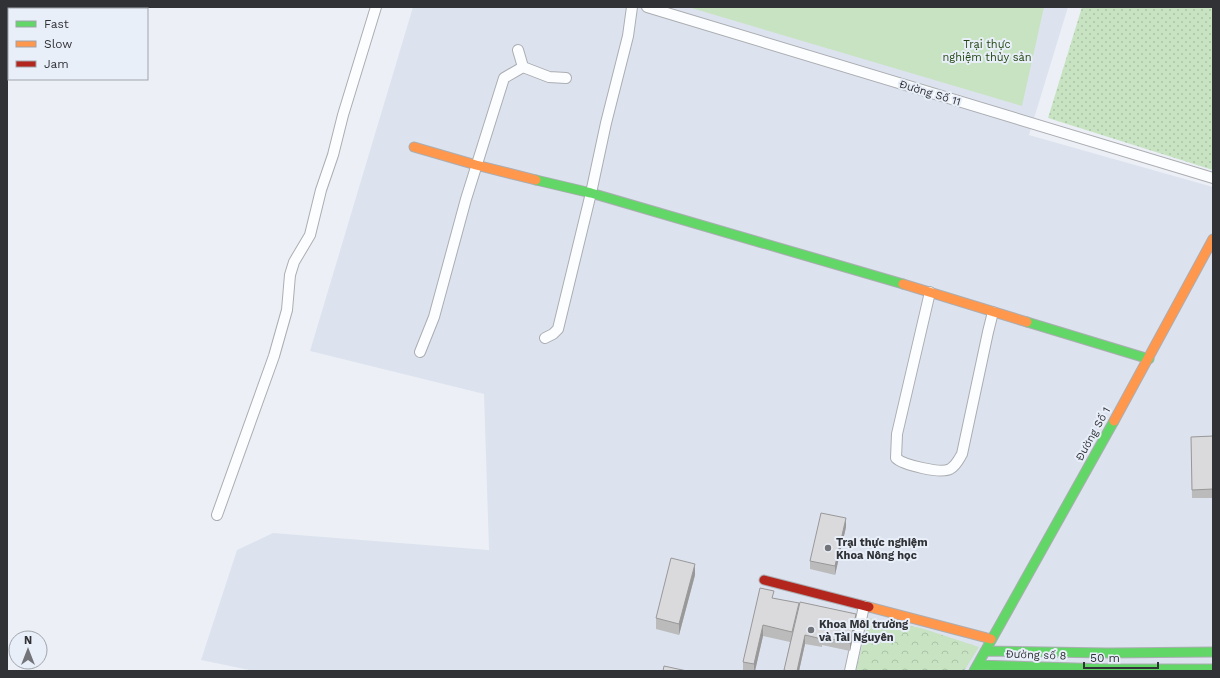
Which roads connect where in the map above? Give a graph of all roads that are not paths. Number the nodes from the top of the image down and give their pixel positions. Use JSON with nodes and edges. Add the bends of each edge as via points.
{"nodes":[{"id":1,"x":376,"y":7,"type":"edge"},
{"id":2,"x":632,"y":7,"type":"edge"},
{"id":3,"x":647,"y":7,"type":"edge"},
{"id":4,"x":518,"y":50,"type":"dead end"},
{"id":5,"x":523,"y":67,"type":"junction"},
{"id":6,"x":566,"y":78,"type":"dead end"},
{"id":7,"x":414,"y":147,"type":"dead end"},
{"id":8,"x":476,"y":165,"type":"junction"},
{"id":9,"x":1213,"y":178,"type":"edge"},
{"id":10,"x":590,"y":193,"type":"junction"},
{"id":11,"x":1213,"y":239,"type":"edge"},
{"id":12,"x":930,"y":292,"type":"junction"},
{"id":13,"x":993,"y":312,"type":"junction"},
{"id":14,"x":545,"y":338,"type":"dead end"},
{"id":15,"x":420,"y":352,"type":"dead end"},
{"id":16,"x":1149,"y":359,"type":"junction"},
{"id":17,"x":217,"y":515,"type":"dead end"},
{"id":18,"x":764,"y":580,"type":"dead end"},
{"id":19,"x":864,"y":606,"type":"junction"},
{"id":20,"x":991,"y":639,"type":"junction"},
{"id":21,"x":985,"y":651,"type":"junction"},
{"id":22,"x":1108,"y":652,"type":"junction"},
{"id":23,"x":1213,"y":652,"type":"edge"},
{"id":24,"x":976,"y":668,"type":"edge"},
{"id":25,"x":1110,"y":669,"type":"junction"},
{"id":26,"x":1213,"y":669,"type":"edge"},
{"id":27,"x":850,"y":671,"type":"edge"}],
"edges":[{"from":1,"to":17,"type":"street","via":[[310,235],[294,262],[290,275],[287,310],[274,356]]},
{"from":2,"to":10,"type":"street","via":[[628,36]]},
{"from":3,"to":9,"type":"street","name":"Đường Số 11"},
{"from":4,"to":5,"type":"street"},
{"from":5,"to":6,"type":"street","via":[[549,77]]},
{"from":5,"to":8,"type":"street","via":[[504,78]]},
{"from":7,"to":8,"type":"street"},
{"from":8,"to":10,"type":"street"},
{"from":8,"to":15,"type":"street","via":[[434,317]]},
{"from":10,"to":12,"type":"street"},
{"from":10,"to":14,"type":"street","via":[[558,329]]},
{"from":11,"to":16,"type":"street","name":"Đường Số 1"},
{"from":12,"to":13,"type":"street"},
{"from":12,"to":13,"type":"street","via":[[896,434],[896,458],[908,464],[945,471],[956,464],[962,454]]},
{"from":13,"to":16,"type":"street"},
{"from":16,"to":20,"type":"street","name":"Đường Số 1"},
{"from":18,"to":19,"type":"street"},
{"from":19,"to":20,"type":"street"},
{"from":19,"to":27,"type":"street"},
{"from":20,"to":21,"type":"street"},
{"from":21,"to":22,"type":"street","name":"Đường số 8"},
{"from":21,"to":24,"type":"street"},
{"from":22,"to":23,"type":"street","name":"Đường số 8"},
{"from":22,"to":25,"type":"street"},
{"from":24,"to":25,"type":"street","name":"Đường số 8"},
{"from":25,"to":26,"type":"street","name":"Đường số 8"}]}
